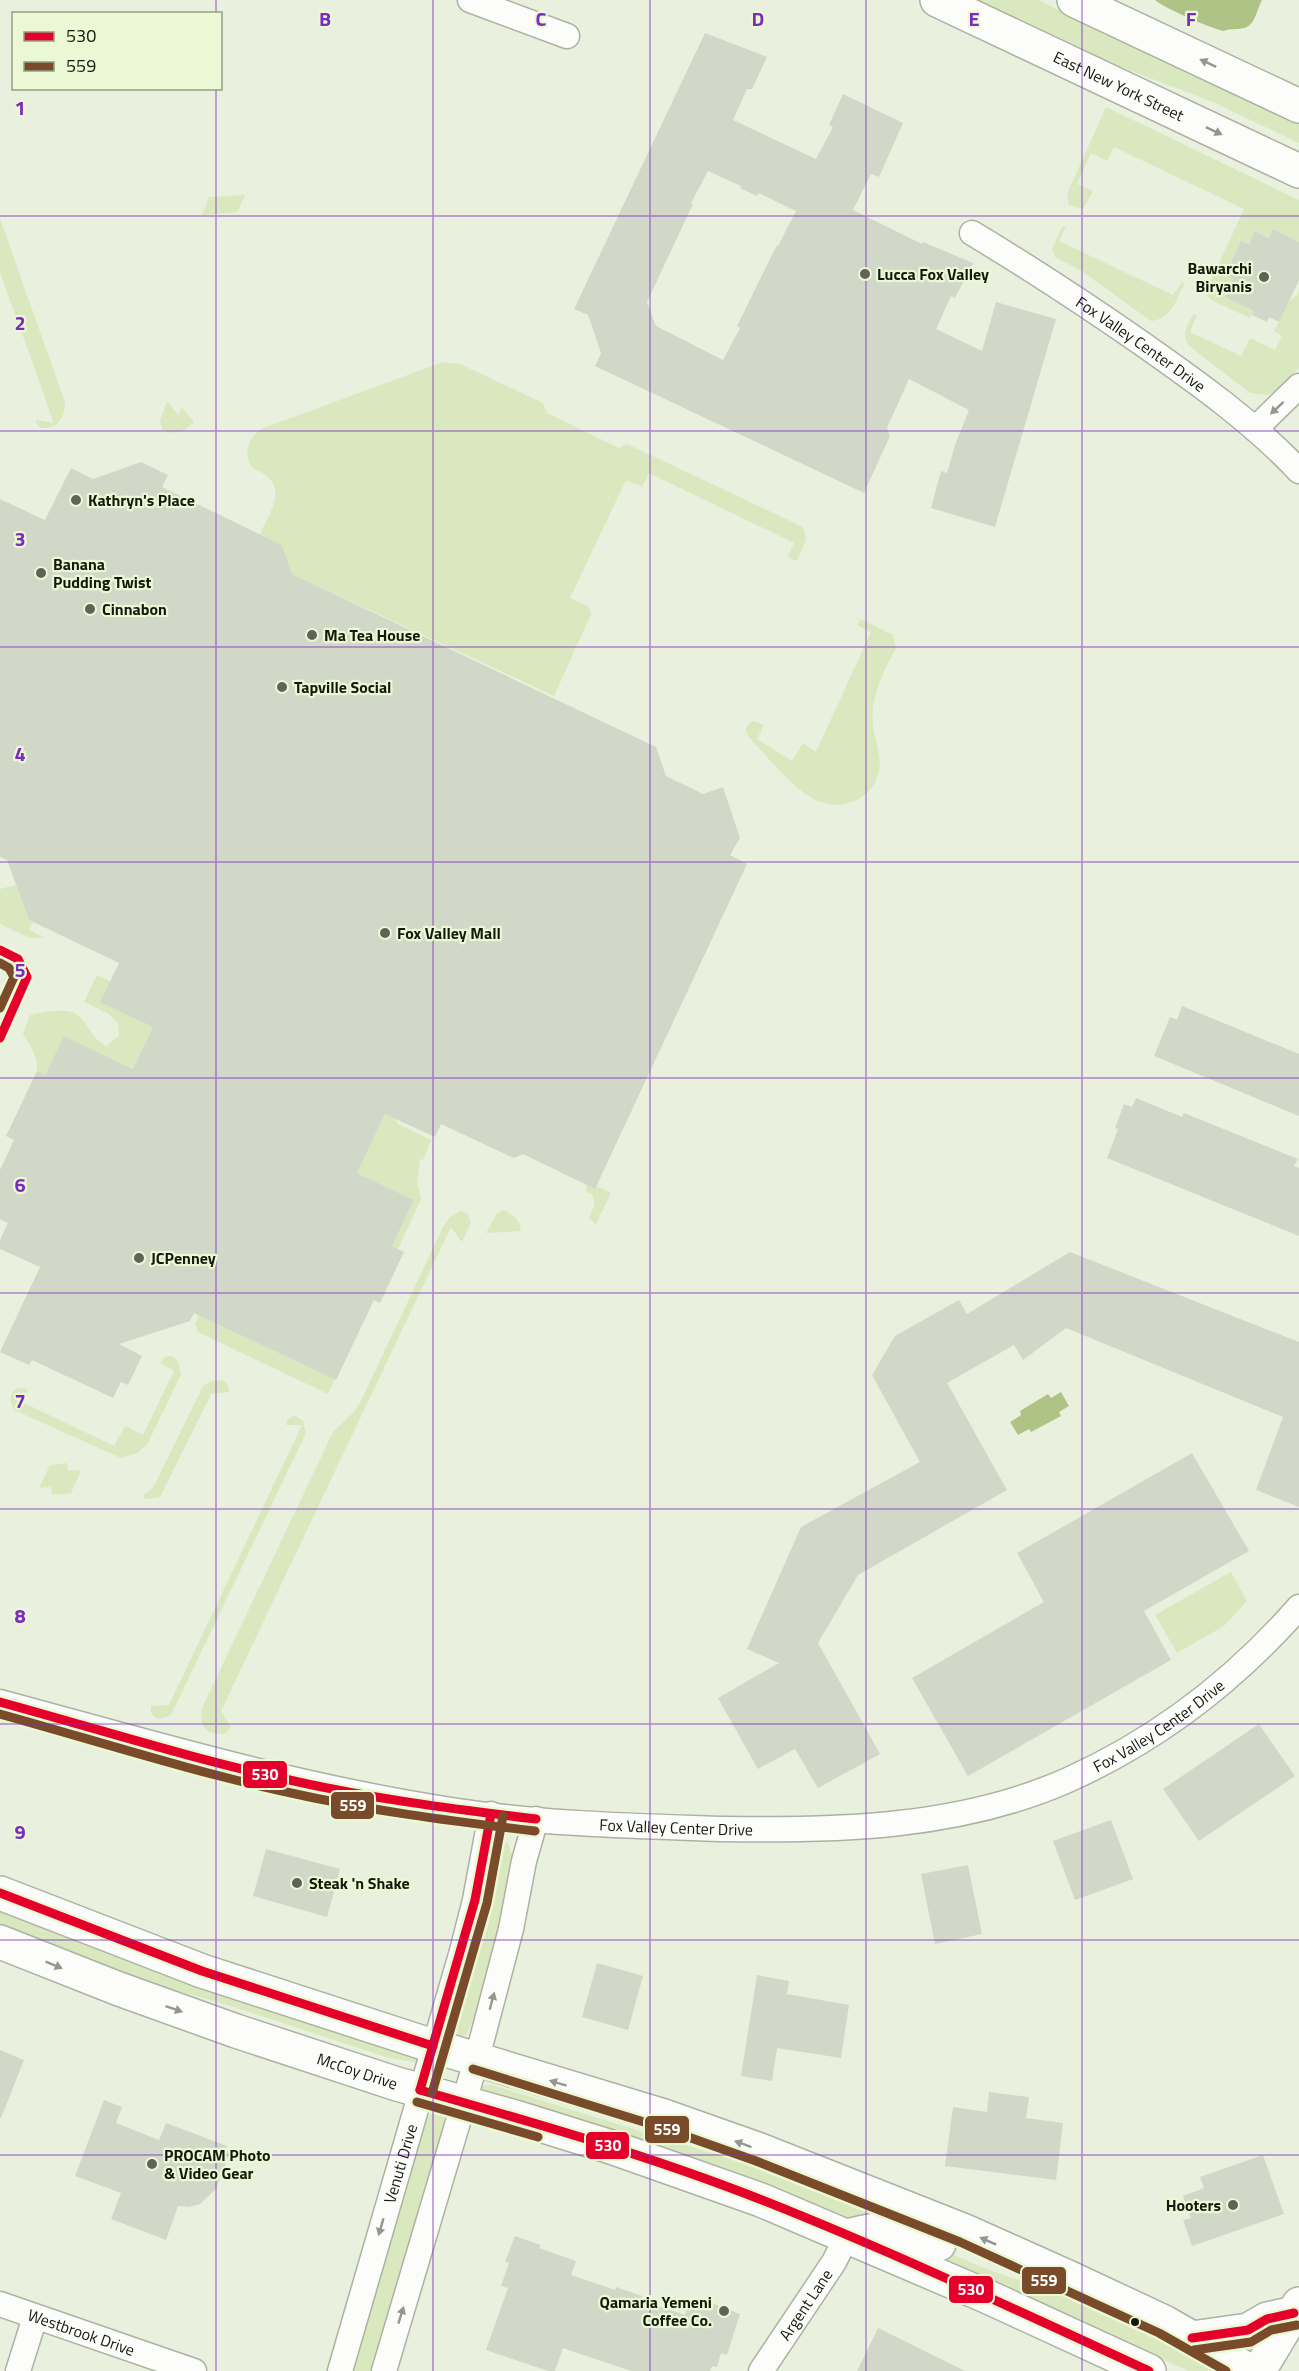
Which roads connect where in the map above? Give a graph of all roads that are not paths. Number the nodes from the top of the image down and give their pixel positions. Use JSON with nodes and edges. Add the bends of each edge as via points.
{"nodes":[{"id":1,"x":470,"y":0,"type":"edge"},
{"id":2,"x":938,"y":0,"type":"edge"},
{"id":3,"x":1074,"y":0,"type":"edge"},
{"id":4,"x":567,"y":36,"type":"dead end"},
{"id":5,"x":1299,"y":106,"type":"edge"},
{"id":6,"x":1299,"y":171,"type":"edge"},
{"id":7,"x":972,"y":233,"type":"dead end"},
{"id":8,"x":1299,"y":386,"type":"edge"},
{"id":9,"x":1255,"y":429,"type":"junction"},
{"id":10,"x":1295,"y":459,"type":"edge"},
{"id":11,"x":1299,"y":1607,"type":"edge"},
{"id":12,"x":0,"y":1702,"type":"edge"},
{"id":13,"x":491,"y":1814,"type":"junction"},
{"id":14,"x":536,"y":1819,"type":"junction"},
{"id":15,"x":0,"y":1893,"type":"edge"},
{"id":16,"x":0,"y":1942,"type":"edge"},
{"id":17,"x":433,"y":2046,"type":"junction"},
{"id":18,"x":477,"y":2058,"type":"junction"},
{"id":19,"x":420,"y":2090,"type":"junction"},
{"id":20,"x":464,"y":2102,"type":"junction"},
{"id":21,"x":847,"y":2236,"type":"junction"},
{"id":22,"x":0,"y":2304,"type":"edge"},
{"id":23,"x":1296,"y":2308,"type":"edge"},
{"id":24,"x":35,"y":2317,"type":"junction"},
{"id":25,"x":1164,"y":2322,"type":"junction"},
{"id":26,"x":1192,"y":2338,"type":"junction"},
{"id":27,"x":18,"y":2371,"type":"edge"},
{"id":28,"x":194,"y":2371,"type":"edge"},
{"id":29,"x":340,"y":2371,"type":"edge"},
{"id":30,"x":384,"y":2371,"type":"edge"},
{"id":31,"x":761,"y":2371,"type":"edge"},
{"id":32,"x":1149,"y":2371,"type":"edge"},
{"id":33,"x":1250,"y":2371,"type":"edge"},
{"id":34,"x":1258,"y":2371,"type":"edge"}],
"edges":[{"from":1,"to":4,"type":"street"},
{"from":2,"to":6,"type":"street","name":"East New York Street","one_way":true},
{"from":5,"to":3,"type":"street","one_way":true},
{"from":7,"to":9,"type":"street","name":"Fox Valley Center Drive","via":[[1124,331]]},
{"from":8,"to":9,"type":"street","one_way":true},
{"from":9,"to":10,"type":"street","name":"Fox Valley Center Drive"},
{"from":11,"to":14,"type":"street","name":"Fox Valley Center Drive","via":[[1268,1642],[1204,1699],[1138,1743],[1067,1780],[988,1807],[864,1827],[801,1829],[665,1828]]},
{"from":12,"to":13,"type":"street","name":"Fox Valley Center Drive","via":[[303,1783]]},
{"from":13,"to":14,"type":"street","name":"Fox Valley Center Drive"},
{"from":13,"to":17,"type":"street","name":"Venuti Drive","via":[[475,1900]]},
{"from":18,"to":14,"type":"street","one_way":true},
{"from":15,"to":17,"type":"street","via":[[202,1971]]},
{"from":16,"to":19,"type":"street","name":"McCoy Drive","one_way":true,"via":[[236,2031]]},
{"from":17,"to":18,"type":"street"},
{"from":17,"to":19,"type":"street","name":"Venuti Drive"},
{"from":18,"to":20,"type":"street"},
{"from":25,"to":18,"type":"street","one_way":true,"via":[[965,2231],[798,2165],[664,2116]]},
{"from":19,"to":20,"type":"street","name":"McCoy Drive"},
{"from":19,"to":29,"type":"street","name":"Venuti Drive","one_way":true},
{"from":20,"to":21,"type":"street","name":"McCoy Drive","via":[[611,2147],[761,2200]]},
{"from":30,"to":20,"type":"street","one_way":true},
{"from":21,"to":25,"type":"street","via":[[877,2228],[898,2228],[994,2267]]},
{"from":21,"to":31,"type":"street","name":"Argent Lane","via":[[834,2262]]},
{"from":21,"to":32,"type":"street","name":"McCoy Drive"},
{"from":22,"to":24,"type":"street","name":"Westbrook Drive"},
{"from":23,"to":26,"type":"street","via":[[1248,2330]]},
{"from":23,"to":34,"type":"street"},
{"from":24,"to":27,"type":"street"},
{"from":24,"to":28,"type":"street","name":"Westbrook Drive"},
{"from":25,"to":26,"type":"street"},
{"from":26,"to":33,"type":"street"}]}
